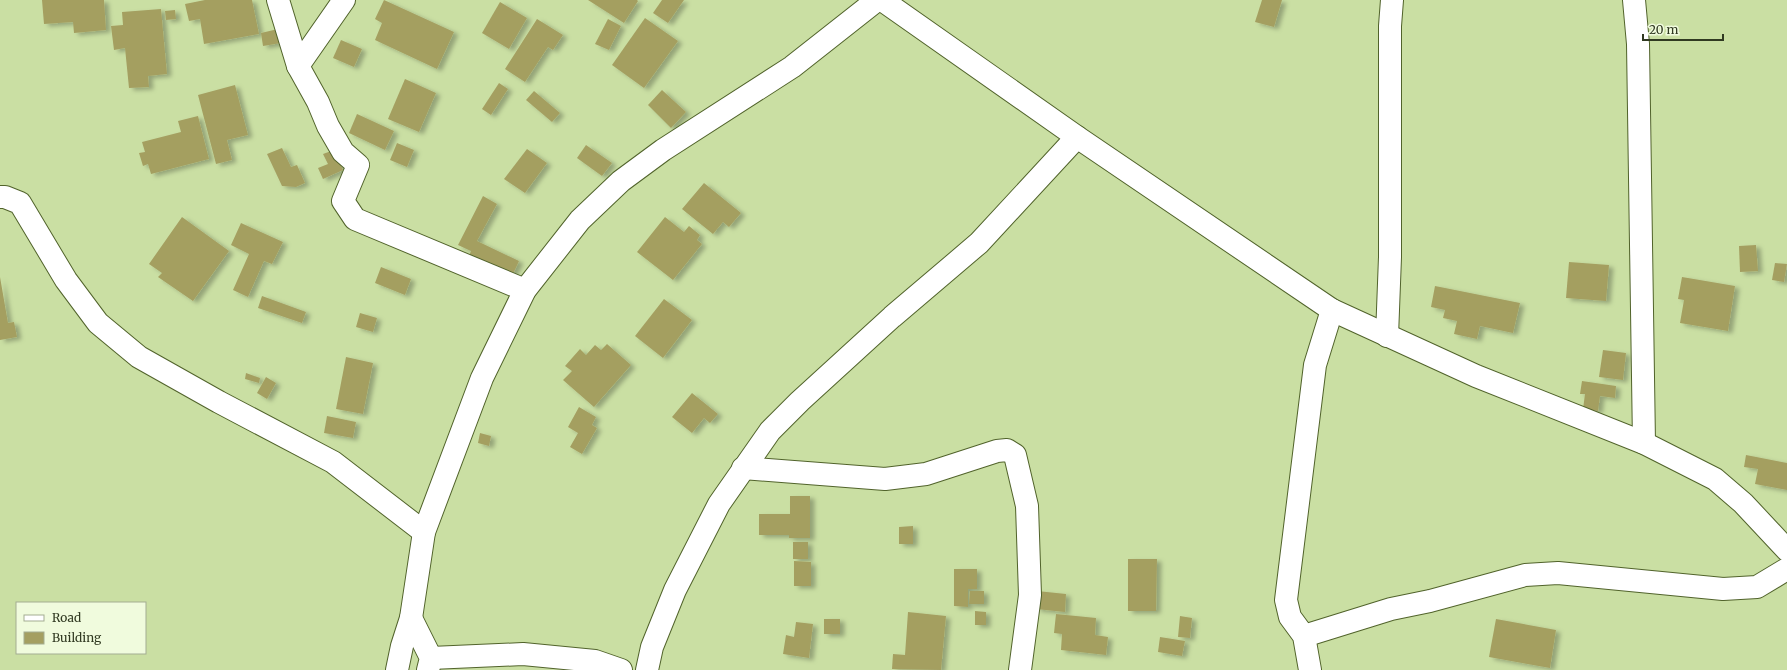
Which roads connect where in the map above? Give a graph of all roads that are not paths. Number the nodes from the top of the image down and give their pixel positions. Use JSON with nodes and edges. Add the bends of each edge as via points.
{"nodes":[{"id":1,"x":278,"y":0,"type":"edge"},
{"id":2,"x":344,"y":0,"type":"edge"},
{"id":3,"x":877,"y":0,"type":"edge"},
{"id":4,"x":882,"y":0,"type":"edge"},
{"id":5,"x":1392,"y":0,"type":"edge"},
{"id":6,"x":1634,"y":0,"type":"edge"},
{"id":7,"x":298,"y":66,"type":"junction"},
{"id":8,"x":1077,"y":137,"type":"junction"},
{"id":9,"x":0,"y":197,"type":"edge"},
{"id":10,"x":525,"y":290,"type":"junction"},
{"id":11,"x":1332,"y":310,"type":"junction"},
{"id":12,"x":1387,"y":336,"type":"junction"},
{"id":13,"x":1644,"y":443,"type":"junction"},
{"id":14,"x":743,"y":468,"type":"junction"},
{"id":15,"x":424,"y":532,"type":"junction"},
{"id":16,"x":1787,"y":550,"type":"edge"},
{"id":17,"x":1787,"y":569,"type":"edge"},
{"id":18,"x":411,"y":618,"type":"junction"},
{"id":19,"x":1304,"y":636,"type":"junction"},
{"id":20,"x":429,"y":664,"type":"edge"},
{"id":21,"x":397,"y":670,"type":"edge"},
{"id":22,"x":621,"y":670,"type":"edge"},
{"id":23,"x":646,"y":670,"type":"edge"},
{"id":24,"x":1020,"y":670,"type":"edge"},
{"id":25,"x":1310,"y":670,"type":"edge"}],
"edges":[{"from":1,"to":7,"type":"street"},
{"from":2,"to":7,"type":"street"},
{"from":3,"to":10,"type":"street","via":[[792,67],[663,150],[621,181],[580,220]]},
{"from":4,"to":8,"type":"street"},
{"from":5,"to":12,"type":"street"},
{"from":6,"to":13,"type":"street","via":[[1638,44]]},
{"from":7,"to":10,"type":"street","via":[[339,146],[358,165],[343,201],[355,220]]},
{"from":8,"to":11,"type":"street"},
{"from":8,"to":14,"type":"street","via":[[979,243],[892,317],[800,401],[770,431]]},
{"from":9,"to":15,"type":"street","via":[[20,203],[66,280],[98,323],[139,357],[333,462]]},
{"from":10,"to":15,"type":"street","via":[[482,378]]},
{"from":11,"to":12,"type":"street"},
{"from":11,"to":19,"type":"street","via":[[1315,365],[1286,600],[1290,617]]},
{"from":12,"to":13,"type":"street","via":[[1476,376]]},
{"from":13,"to":16,"type":"street","via":[[1715,479],[1743,503]]},
{"from":14,"to":23,"type":"street","via":[[719,504],[675,590],[652,647]]},
{"from":14,"to":24,"type":"street","via":[[885,479],[926,474],[1007,450],[1015,456],[1027,506],[1030,595]]},
{"from":15,"to":18,"type":"street"},
{"from":17,"to":19,"type":"street","via":[[1757,587],[1723,589],[1558,572],[1525,575],[1391,609]]},
{"from":18,"to":20,"type":"street"},
{"from":18,"to":21,"type":"street"},
{"from":19,"to":25,"type":"street"},
{"from":20,"to":22,"type":"street","via":[[523,654],[595,661]]}]}
